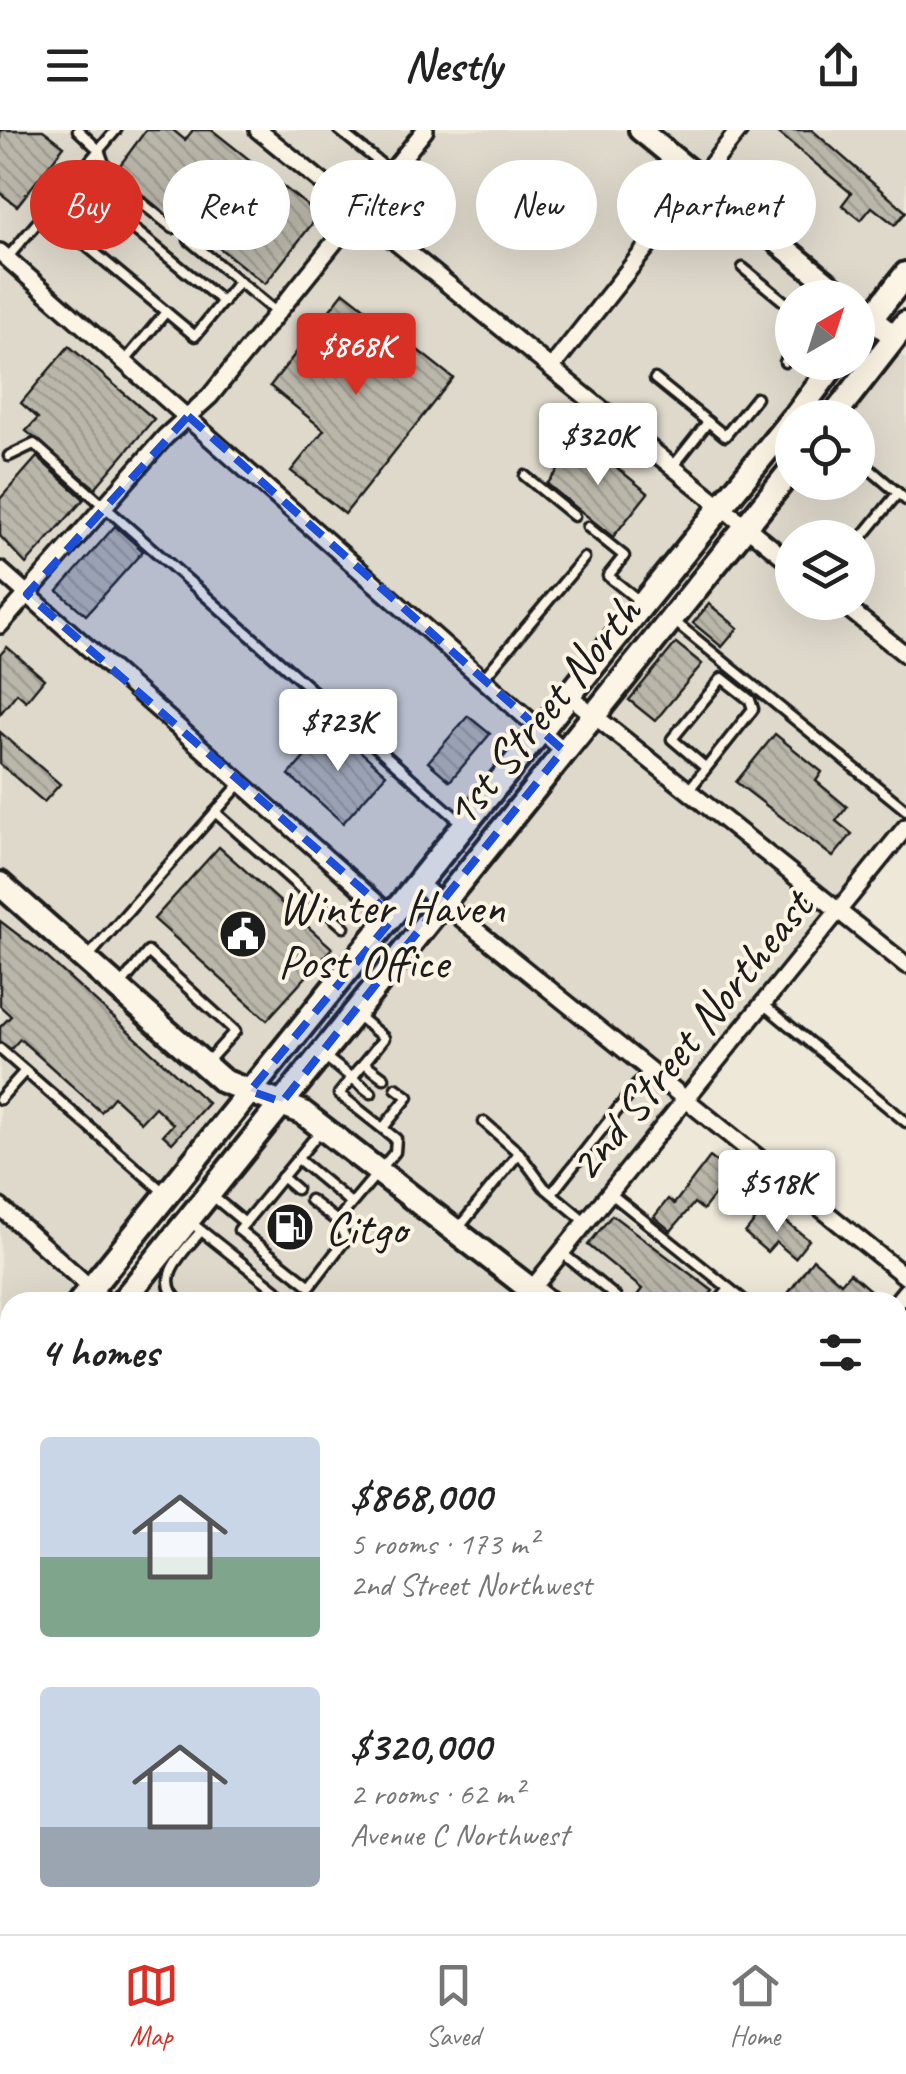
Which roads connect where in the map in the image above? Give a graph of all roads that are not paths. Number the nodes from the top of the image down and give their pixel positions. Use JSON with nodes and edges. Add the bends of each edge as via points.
{"nodes":[{"id":1,"x":78,"y":130,"type":"edge"},
{"id":2,"x":116,"y":130,"type":"edge"},
{"id":3,"x":258,"y":130,"type":"edge"},
{"id":4,"x":339,"y":130,"type":"edge"},
{"id":5,"x":640,"y":130,"type":"edge"},
{"id":6,"x":739,"y":130,"type":"edge"},
{"id":7,"x":418,"y":132,"type":"edge"},
{"id":8,"x":99,"y":150,"type":"junction"},
{"id":9,"x":91,"y":160,"type":"edge"},
{"id":10,"x":377,"y":160,"type":"edge"},
{"id":11,"x":400,"y":160,"type":"edge"},
{"id":12,"x":676,"y":160,"type":"edge"},
{"id":13,"x":716,"y":160,"type":"edge"},
{"id":14,"x":310,"y":172,"type":"edge"},
{"id":15,"x":163,"y":220,"type":"edge"},
{"id":16,"x":30,"y":230,"type":"edge"},
{"id":17,"x":143,"y":237,"type":"edge"},
{"id":18,"x":91,"y":250,"type":"edge"},
{"id":19,"x":200,"y":250,"type":"edge"},
{"id":20,"x":328,"y":250,"type":"edge"},
{"id":21,"x":406,"y":250,"type":"edge"},
{"id":22,"x":645,"y":250,"type":"edge"},
{"id":23,"x":788,"y":250,"type":"edge"},
{"id":24,"x":4,"y":255,"type":"edge"},
{"id":25,"x":805,"y":264,"type":"junction"},
{"id":26,"x":743,"y":268,"type":"dead end"},
{"id":27,"x":906,"y":274,"type":"edge"},
{"id":28,"x":806,"y":280,"type":"edge"},
{"id":29,"x":822,"y":280,"type":"edge"},
{"id":30,"x":240,"y":282,"type":"junction"},
{"id":31,"x":775,"y":294,"type":"edge"},
{"id":32,"x":875,"y":296,"type":"edge"},
{"id":33,"x":222,"y":302,"type":"junction"},
{"id":34,"x":166,"y":312,"type":"junction"},
{"id":35,"x":277,"y":313,"type":"junction"},
{"id":36,"x":875,"y":321,"type":"edge"},
{"id":37,"x":902,"y":336,"type":"edge"},
{"id":38,"x":125,"y":362,"type":"junction"},
{"id":39,"x":552,"y":367,"type":"junction"},
{"id":40,"x":655,"y":379,"type":"dead end"},
{"id":41,"x":822,"y":380,"type":"edge"},
{"id":42,"x":756,"y":398,"type":"dead end"},
{"id":43,"x":807,"y":400,"type":"edge"},
{"id":44,"x":847,"y":400,"type":"edge"},
{"id":45,"x":188,"y":416,"type":"junction"},
{"id":46,"x":708,"y":422,"type":"junction"},
{"id":47,"x":775,"y":441,"type":"edge"},
{"id":48,"x":10,"y":456,"type":"dead end"},
{"id":49,"x":674,"y":465,"type":"junction"},
{"id":50,"x":875,"y":474,"type":"edge"},
{"id":51,"x":525,"y":476,"type":"dead end"},
{"id":52,"x":775,"y":490,"type":"edge"},
{"id":53,"x":902,"y":497,"type":"edge"},
{"id":54,"x":107,"y":506,"type":"junction"},
{"id":55,"x":724,"y":508,"type":"junction"},
{"id":56,"x":574,"y":516,"type":"dead end"},
{"id":57,"x":875,"y":525,"type":"edge"},
{"id":58,"x":747,"y":526,"type":"junction"},
{"id":59,"x":588,"y":528,"type":"dead end"},
{"id":60,"x":775,"y":550,"type":"edge"},
{"id":61,"x":584,"y":558,"type":"dead end"},
{"id":62,"x":0,"y":570,"type":"edge"},
{"id":63,"x":27,"y":594,"type":"junction"},
{"id":64,"x":645,"y":606,"type":"junction"},
{"id":65,"x":671,"y":619,"type":"junction"},
{"id":66,"x":865,"y":620,"type":"edge"},
{"id":67,"x":0,"y":625,"type":"edge"},
{"id":68,"x":903,"y":647,"type":"edge"},
{"id":69,"x":482,"y":680,"type":"junction"},
{"id":70,"x":571,"y":697,"type":"junction"},
{"id":71,"x":594,"y":714,"type":"junction"},
{"id":72,"x":542,"y":734,"type":"junction"},
{"id":73,"x":563,"y":750,"type":"junction"},
{"id":74,"x":706,"y":768,"type":"junction"},
{"id":75,"x":240,"y":784,"type":"junction"},
{"id":76,"x":688,"y":791,"type":"junction"},
{"id":77,"x":906,"y":810,"type":"edge"},
{"id":78,"x":215,"y":812,"type":"junction"},
{"id":79,"x":466,"y":828,"type":"junction"},
{"id":80,"x":906,"y":828,"type":"edge"},
{"id":81,"x":0,"y":884,"type":"edge"},
{"id":82,"x":420,"y":886,"type":"junction"},
{"id":83,"x":440,"y":903,"type":"junction"},
{"id":84,"x":839,"y":910,"type":"junction"},
{"id":85,"x":394,"y":918,"type":"junction"},
{"id":86,"x":344,"y":927,"type":"dead end"},
{"id":87,"x":86,"y":959,"type":"junction"},
{"id":88,"x":906,"y":965,"type":"edge"},
{"id":89,"x":118,"y":988,"type":"junction"},
{"id":90,"x":763,"y":1004,"type":"junction"},
{"id":91,"x":353,"y":1012,"type":"junction"},
{"id":92,"x":0,"y":1049,"type":"edge"},
{"id":93,"x":320,"y":1053,"type":"junction"},
{"id":94,"x":364,"y":1062,"type":"junction"},
{"id":95,"x":205,"y":1065,"type":"junction"},
{"id":96,"x":25,"y":1070,"type":"junction"},
{"id":97,"x":649,"y":1070,"type":"junction"},
{"id":98,"x":352,"y":1078,"type":"junction"},
{"id":99,"x":384,"y":1078,"type":"dead end"},
{"id":100,"x":396,"y":1088,"type":"dead end"},
{"id":101,"x":250,"y":1091,"type":"junction"},
{"id":102,"x":371,"y":1093,"type":"dead end"},
{"id":103,"x":0,"y":1099,"type":"edge"},
{"id":104,"x":686,"y":1099,"type":"junction"},
{"id":105,"x":282,"y":1102,"type":"junction"},
{"id":106,"x":384,"y":1104,"type":"dead end"},
{"id":107,"x":395,"y":1112,"type":"junction"},
{"id":108,"x":484,"y":1122,"type":"dead end"},
{"id":109,"x":906,"y":1122,"type":"edge"},
{"id":110,"x":324,"y":1127,"type":"junction"},
{"id":111,"x":383,"y":1128,"type":"junction"},
{"id":112,"x":519,"y":1152,"type":"junction"},
{"id":113,"x":298,"y":1159,"type":"junction"},
{"id":114,"x":380,"y":1169,"type":"junction"},
{"id":115,"x":282,"y":1177,"type":"junction"},
{"id":116,"x":296,"y":1189,"type":"dead end"},
{"id":117,"x":208,"y":1192,"type":"junction"},
{"id":118,"x":610,"y":1193,"type":"junction"},
{"id":119,"x":166,"y":1194,"type":"junction"},
{"id":120,"x":552,"y":1194,"type":"junction"},
{"id":121,"x":310,"y":1200,"type":"dead end"},
{"id":122,"x":352,"y":1203,"type":"junction"},
{"id":123,"x":3,"y":1215,"type":"edge"},
{"id":124,"x":337,"y":1221,"type":"junction"},
{"id":125,"x":586,"y":1222,"type":"junction"},
{"id":126,"x":194,"y":1225,"type":"junction"},
{"id":127,"x":242,"y":1226,"type":"junction"},
{"id":128,"x":457,"y":1230,"type":"junction"},
{"id":129,"x":223,"y":1248,"type":"junction"},
{"id":130,"x":174,"y":1250,"type":"junction"},
{"id":131,"x":561,"y":1252,"type":"junction"},
{"id":132,"x":906,"y":1277,"type":"edge"},
{"id":133,"x":729,"y":1289,"type":"junction"},
{"id":134,"x":86,"y":1292,"type":"edge"},
{"id":135,"x":97,"y":1292,"type":"edge"},
{"id":136,"x":132,"y":1292,"type":"edge"},
{"id":137,"x":174,"y":1292,"type":"edge"},
{"id":138,"x":279,"y":1292,"type":"edge"},
{"id":139,"x":534,"y":1292,"type":"edge"},
{"id":140,"x":541,"y":1292,"type":"edge"},
{"id":141,"x":610,"y":1292,"type":"edge"},
{"id":142,"x":726,"y":1292,"type":"edge"},
{"id":143,"x":733,"y":1292,"type":"edge"}],
"edges":[{"from":1,"to":8,"type":"lane"},
{"from":2,"to":8,"type":"lane"},
{"from":3,"to":14,"type":"street"},
{"from":4,"to":10,"type":"lane"},
{"from":5,"to":12,"type":"street"},
{"from":6,"to":13,"type":"street"},
{"from":7,"to":11,"type":"street"},
{"from":8,"to":9,"type":"lane"},
{"from":8,"to":15,"type":"lane","via":[[109,177]]},
{"from":16,"to":24,"type":"lane"},
{"from":17,"to":33,"type":"lane"},
{"from":18,"to":34,"type":"lane"},
{"from":19,"to":30,"type":"lane"},
{"from":20,"to":35,"type":"street"},
{"from":21,"to":39,"type":"street"},
{"from":22,"to":39,"type":"street"},
{"from":23,"to":25,"type":"street"},
{"from":24,"to":38,"type":"street"},
{"from":25,"to":28,"type":"lane"},
{"from":25,"to":29,"type":"street"},
{"from":26,"to":31,"type":"lane"},
{"from":27,"to":32,"type":"main road"},
{"from":30,"to":33,"type":"lane"},
{"from":30,"to":35,"type":"lane"},
{"from":33,"to":34,"type":"lane","via":[[194,336]]},
{"from":34,"to":38,"type":"lane"},
{"from":35,"to":45,"type":"street"},
{"from":36,"to":37,"type":"street"},
{"from":37,"to":44,"type":"main road"},
{"from":38,"to":45,"type":"street"},
{"from":39,"to":49,"type":"street"},
{"from":40,"to":46,"type":"lane"},
{"from":41,"to":43,"type":"main road","name":"1st Street North"},
{"from":42,"to":46,"type":"lane","via":[[725,436]]},
{"from":45,"to":54,"type":"street"},
{"from":45,"to":69,"type":"street"},
{"from":46,"to":49,"type":"lane"},
{"from":47,"to":55,"type":"main road","name":"1st Street North"},
{"from":48,"to":54,"type":"lane","via":[[34,444]]},
{"from":49,"to":55,"type":"street"},
{"from":50,"to":53,"type":"lane"},
{"from":51,"to":56,"type":"lane"},
{"from":52,"to":58,"type":"main road","name":"1st Street North"},
{"from":53,"to":57,"type":"lane"},
{"from":54,"to":63,"type":"street"},
{"from":54,"to":79,"type":"lane"},
{"from":55,"to":58,"type":"street"},
{"from":55,"to":64,"type":"main road","name":"1st Street North"},
{"from":58,"to":60,"type":"street"},
{"from":58,"to":65,"type":"main road","name":"1st Street North"},
{"from":59,"to":64,"type":"lane","via":[[624,556],[608,576]]},
{"from":61,"to":69,"type":"lane"},
{"from":62,"to":63,"type":"street"},
{"from":63,"to":67,"type":"street"},
{"from":63,"to":75,"type":"street"},
{"from":64,"to":70,"type":"main road","name":"1st Street North"},
{"from":65,"to":71,"type":"main road","name":"1st Street North"},
{"from":65,"to":77,"type":"lane"},
{"from":66,"to":68,"type":"street"},
{"from":69,"to":72,"type":"street"},
{"from":70,"to":71,"type":"street"},
{"from":70,"to":72,"type":"main road","name":"1st Street North"},
{"from":71,"to":73,"type":"main road","name":"1st Street North"},
{"from":71,"to":76,"type":"street"},
{"from":72,"to":73,"type":"street"},
{"from":72,"to":79,"type":"main road","name":"1st Street North"},
{"from":73,"to":83,"type":"main road","name":"1st Street North"},
{"from":74,"to":74,"type":"lane","via":[[753,709],[722,678],[672,739]]},
{"from":74,"to":76,"type":"lane"},
{"from":75,"to":78,"type":"lane"},
{"from":75,"to":85,"type":"street"},
{"from":76,"to":84,"type":"street"},
{"from":78,"to":86,"type":"lane"},
{"from":78,"to":87,"type":"lane"},
{"from":79,"to":82,"type":"main road","name":"1st Street North"},
{"from":80,"to":84,"type":"street","name":"2nd Street Northeast"},
{"from":81,"to":87,"type":"main road"},
{"from":82,"to":83,"type":"street"},
{"from":82,"to":85,"type":"main road","name":"1st Street North"},
{"from":83,"to":91,"type":"main road","name":"1st Street North"},
{"from":83,"to":97,"type":"street"},
{"from":84,"to":88,"type":"street"},
{"from":84,"to":90,"type":"street","name":"2nd Street Northeast"},
{"from":85,"to":101,"type":"main road","name":"1st Street North"},
{"from":87,"to":89,"type":"main road"},
{"from":89,"to":95,"type":"main road"},
{"from":89,"to":95,"type":"lane","via":[[148,952],[235,1031]]},
{"from":90,"to":104,"type":"street","name":"2nd Street Northeast"},
{"from":90,"to":109,"type":"lane"},
{"from":91,"to":93,"type":"main road","name":"1st Street North"},
{"from":91,"to":94,"type":"lane","via":[[384,1038]]},
{"from":92,"to":96,"type":"lane"},
{"from":93,"to":98,"type":"lane"},
{"from":93,"to":105,"type":"main road","name":"1st Street North"},
{"from":94,"to":98,"type":"lane"},
{"from":94,"to":99,"type":"lane"},
{"from":95,"to":101,"type":"main road"},
{"from":96,"to":103,"type":"lane"},
{"from":96,"to":119,"type":"lane"},
{"from":97,"to":104,"type":"street"},
{"from":97,"to":120,"type":"lane"},
{"from":98,"to":102,"type":"lane"},
{"from":98,"to":111,"type":"lane","via":[[339,1094]]},
{"from":100,"to":107,"type":"lane","via":[[408,1097]]},
{"from":101,"to":105,"type":"main road"},
{"from":101,"to":119,"type":"main road","name":"1st Street North"},
{"from":104,"to":118,"type":"street","name":"2nd Street Northeast"},
{"from":104,"to":132,"type":"street"},
{"from":105,"to":110,"type":"main road"},
{"from":105,"to":117,"type":"main road","name":"1st Street North"},
{"from":106,"to":107,"type":"lane"},
{"from":107,"to":111,"type":"lane"},
{"from":108,"to":112,"type":"lane"},
{"from":110,"to":113,"type":"lane"},
{"from":110,"to":114,"type":"main road"},
{"from":111,"to":114,"type":"lane","via":[[396,1138],[395,1152]]},
{"from":112,"to":120,"type":"lane"},
{"from":112,"to":128,"type":"lane"},
{"from":113,"to":115,"type":"lane"},
{"from":113,"to":122,"type":"lane"},
{"from":114,"to":122,"type":"lane"},
{"from":114,"to":128,"type":"main road"},
{"from":115,"to":116,"type":"lane"},
{"from":115,"to":127,"type":"lane"},
{"from":117,"to":126,"type":"main road","name":"1st Street North"},
{"from":117,"to":127,"type":"lane"},
{"from":118,"to":125,"type":"street","name":"2nd Street Northeast"},
{"from":118,"to":133,"type":"lane"},
{"from":119,"to":135,"type":"main road","name":"1st Street North"},
{"from":120,"to":125,"type":"lane"},
{"from":121,"to":124,"type":"lane"},
{"from":122,"to":124,"type":"lane"},
{"from":123,"to":134,"type":"street"},
{"from":124,"to":127,"type":"lane","via":[[346,1240],[310,1286]]},
{"from":125,"to":131,"type":"street","name":"2nd Street Northeast"},
{"from":126,"to":129,"type":"lane"},
{"from":126,"to":130,"type":"main road","name":"1st Street North"},
{"from":127,"to":129,"type":"lane"},
{"from":128,"to":139,"type":"main road"},
{"from":129,"to":138,"type":"lane"},
{"from":130,"to":136,"type":"main road","name":"1st Street North"},
{"from":130,"to":137,"type":"lane","via":[[168,1272]]},
{"from":131,"to":140,"type":"street","name":"2nd Street Northeast"},
{"from":131,"to":141,"type":"lane"},
{"from":133,"to":142,"type":"lane"},
{"from":133,"to":143,"type":"lane"}]}
